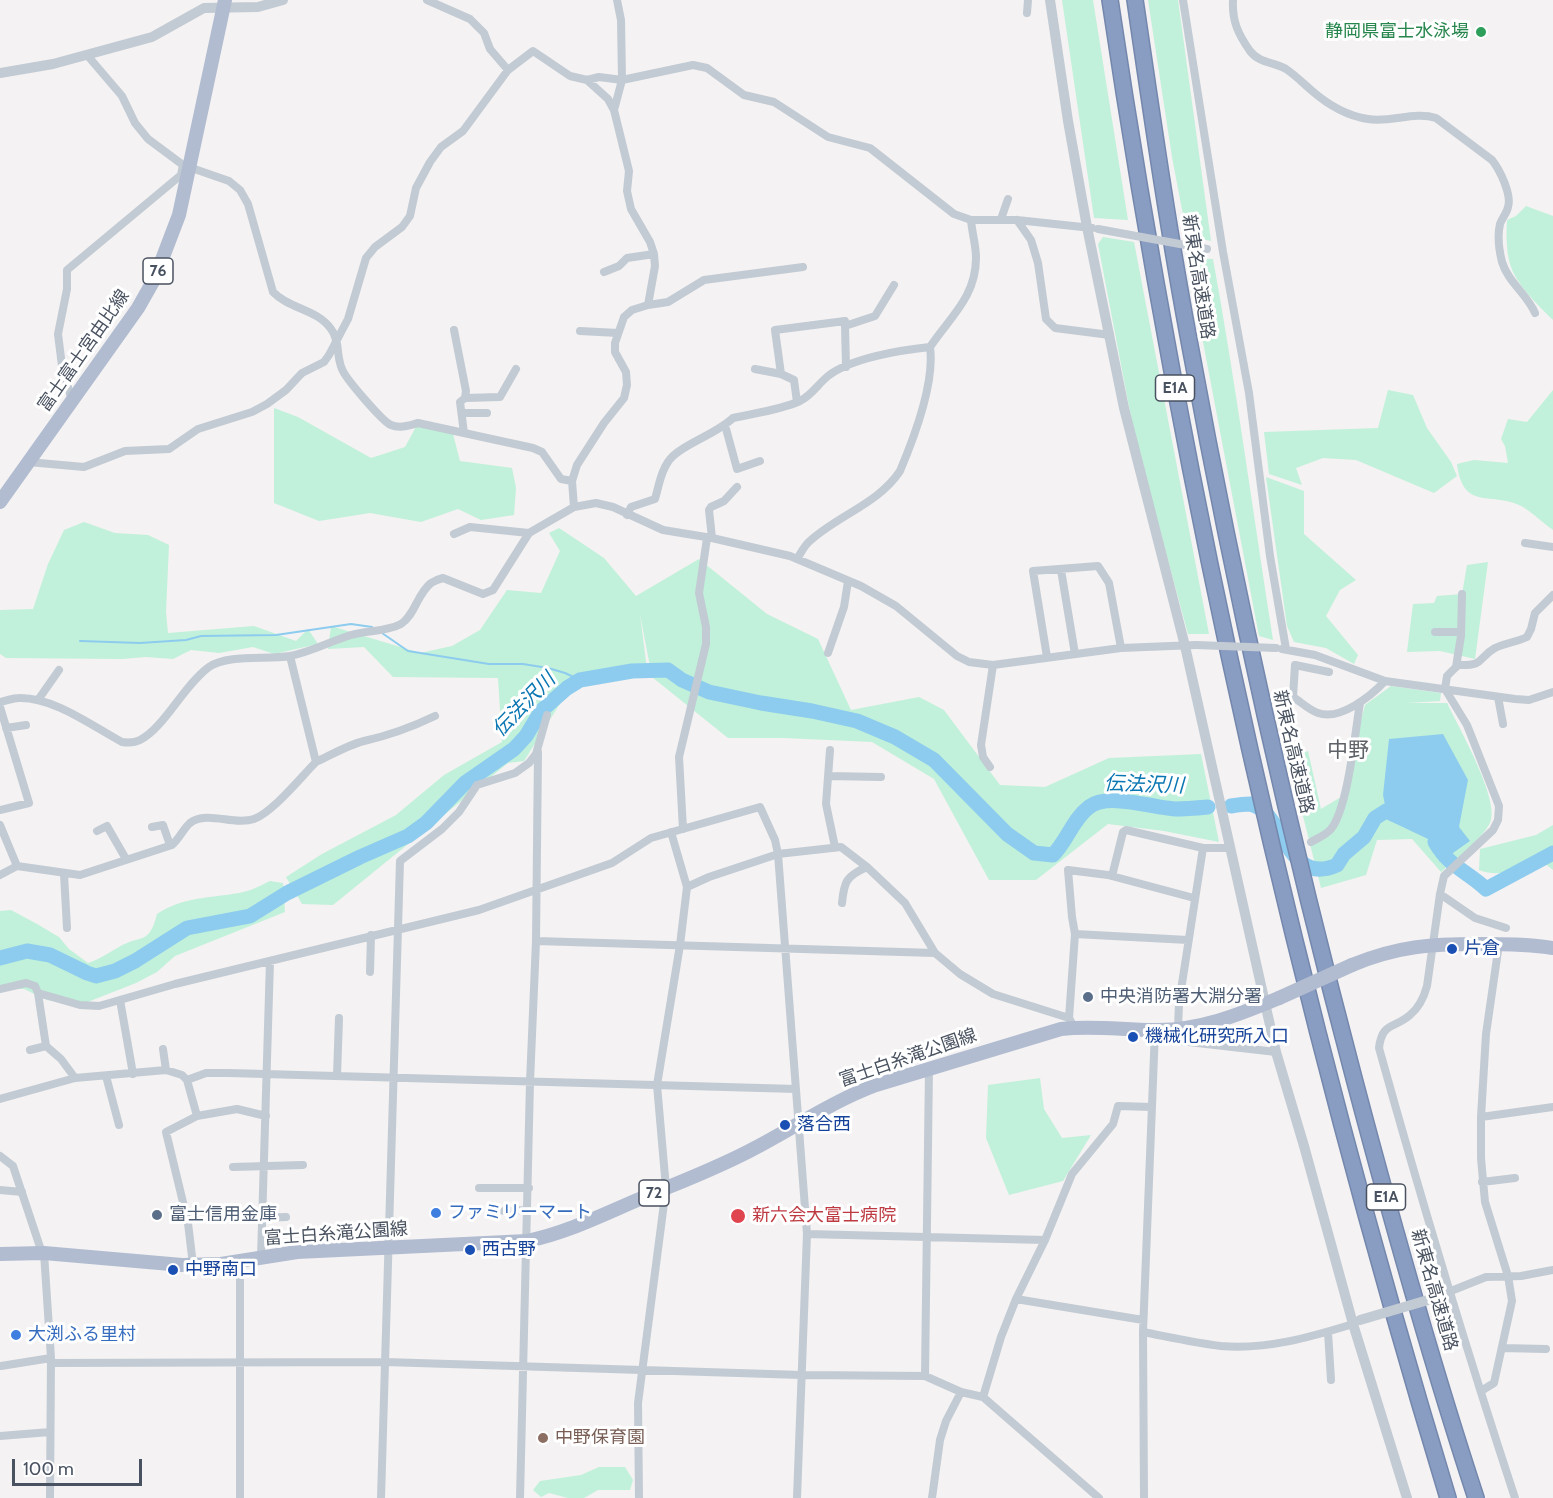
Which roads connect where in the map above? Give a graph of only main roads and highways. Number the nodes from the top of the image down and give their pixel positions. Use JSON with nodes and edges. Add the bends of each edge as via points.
{"nodes":[{"id":1,"x":1110,"y":0,"type":"edge"},
{"id":2,"x":1135,"y":0,"type":"edge"},
{"id":3,"x":225,"y":3,"type":"edge"},
{"id":4,"x":0,"y":502,"type":"edge"},
{"id":5,"x":1553,"y":948,"type":"edge"},
{"id":6,"x":0,"y":1254,"type":"edge"},
{"id":7,"x":1449,"y":1498,"type":"edge"},
{"id":8,"x":1476,"y":1498,"type":"edge"}],
"edges":[{"from":1,"to":7,"type":"highway","number":"E1A","via":[[1167,345],[1255,773],[1363,1206]]},
{"from":2,"to":8,"type":"highway","name":"新東名高速道路","number":"E1A","via":[[1190,348],[1278,772],[1386,1198]]},
{"from":3,"to":4,"type":"main road","name":"富士富士宮由比線","number":"76","via":[[179,215],[155,278],[138,308]]},
{"from":5,"to":6,"type":"main road","name":"富士白糸滝公園線","number":"72","bridge":true,"via":[[1499,944],[1402,948],[1179,1035],[1071,1022],[855,1093],[727,1162],[565,1230],[527,1241],[297,1252],[193,1265],[43,1253]]}]}
